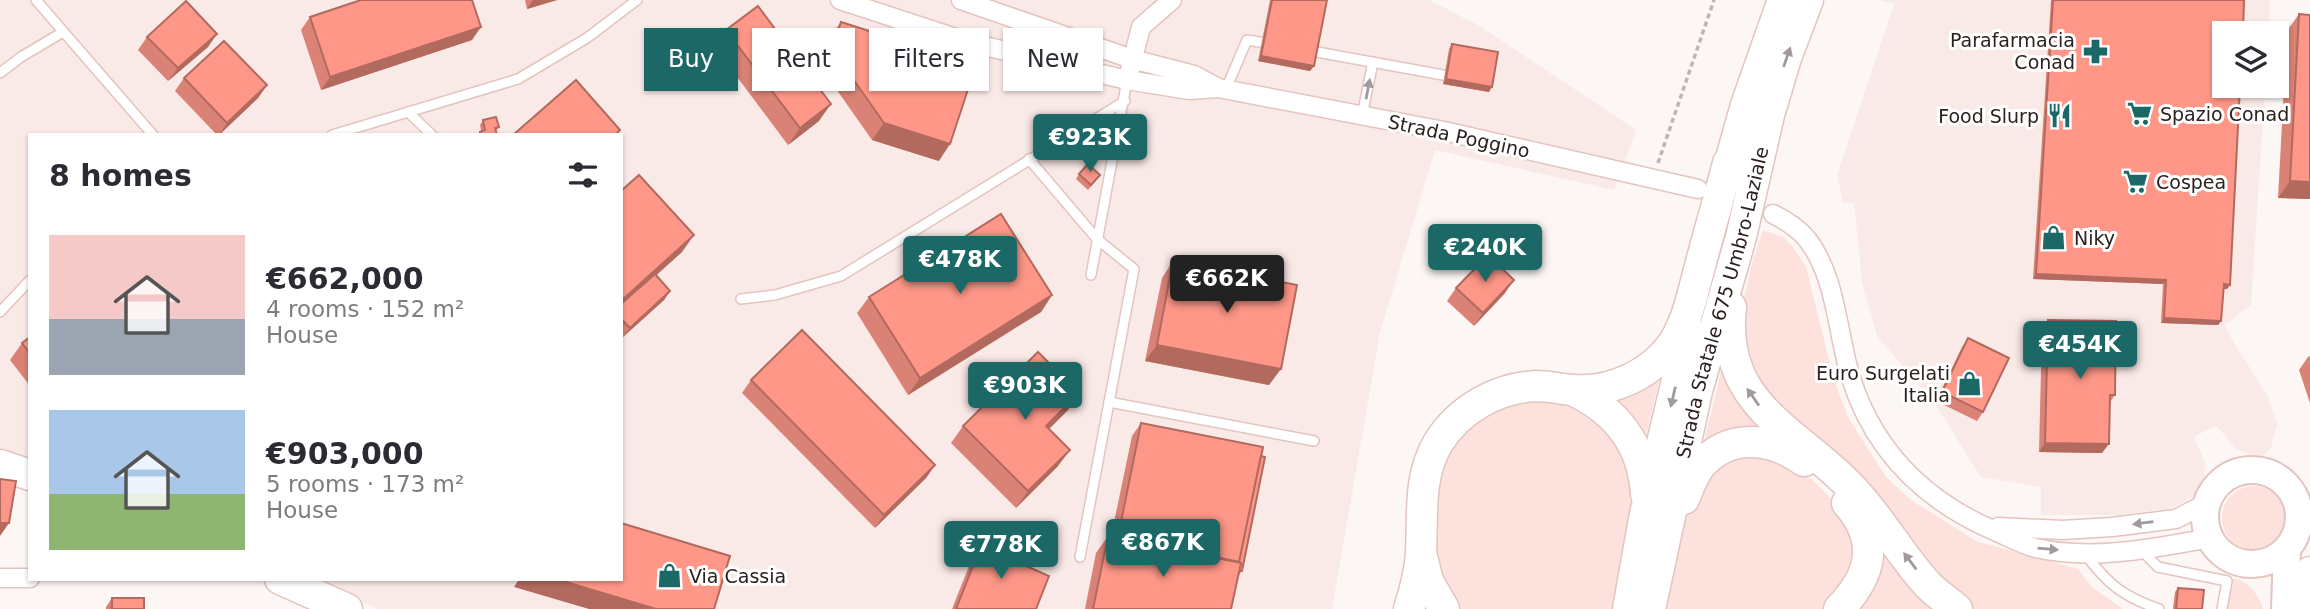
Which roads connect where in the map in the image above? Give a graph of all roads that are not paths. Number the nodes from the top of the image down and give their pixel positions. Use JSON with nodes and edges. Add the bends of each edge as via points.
{"nodes":[{"id":1,"x":36,"y":0,"type":"edge"},
{"id":2,"x":637,"y":0,"type":"edge"},
{"id":3,"x":840,"y":0,"type":"edge"},
{"id":4,"x":961,"y":0,"type":"edge"},
{"id":5,"x":1172,"y":0,"type":"edge"},
{"id":6,"x":1783,"y":0,"type":"edge"},
{"id":7,"x":1808,"y":0,"type":"edge"},
{"id":8,"x":63,"y":32,"type":"junction"},
{"id":9,"x":1285,"y":47,"type":"edge"},
{"id":10,"x":1298,"y":49,"type":"edge"},
{"id":11,"x":1132,"y":59,"type":"junction"},
{"id":12,"x":1373,"y":62,"type":"junction"},
{"id":13,"x":0,"y":73,"type":"edge"},
{"id":14,"x":1461,"y":78,"type":"edge"},
{"id":15,"x":1128,"y":80,"type":"junction"},
{"id":16,"x":1222,"y":89,"type":"junction"},
{"id":17,"x":1125,"y":102,"type":"junction"},
{"id":18,"x":408,"y":112,"type":"junction"},
{"id":19,"x":1362,"y":116,"type":"junction"},
{"id":20,"x":151,"y":133,"type":"edge"},
{"id":21,"x":339,"y":133,"type":"edge"},
{"id":22,"x":430,"y":133,"type":"edge"},
{"id":23,"x":1029,"y":159,"type":"junction"},
{"id":24,"x":1728,"y":163,"type":"junction"},
{"id":25,"x":1698,"y":189,"type":"dead end"},
{"id":26,"x":1773,"y":214,"type":"dead end"},
{"id":27,"x":1741,"y":237,"type":"junction"},
{"id":28,"x":1097,"y":239,"type":"junction"},
{"id":29,"x":1091,"y":275,"type":"dead end"},
{"id":30,"x":28,"y":282,"type":"edge"},
{"id":31,"x":741,"y":299,"type":"dead end"},
{"id":32,"x":0,"y":312,"type":"edge"},
{"id":33,"x":1571,"y":390,"type":"junction"},
{"id":34,"x":1109,"y":402,"type":"junction"},
{"id":35,"x":1314,"y":441,"type":"dead end"},
{"id":36,"x":0,"y":465,"type":"edge"},
{"id":37,"x":28,"y":474,"type":"edge"},
{"id":38,"x":2301,"y":494,"type":"edge"},
{"id":39,"x":2207,"y":503,"type":"junction"},
{"id":40,"x":1645,"y":514,"type":"junction"},
{"id":41,"x":1984,"y":526,"type":"junction"},
{"id":42,"x":2298,"y":533,"type":"edge"},
{"id":43,"x":2210,"y":538,"type":"junction"},
{"id":44,"x":2151,"y":548,"type":"junction"},
{"id":45,"x":2084,"y":552,"type":"junction"},
{"id":46,"x":1421,"y":553,"type":"junction"},
{"id":47,"x":1080,"y":556,"type":"dead end"},
{"id":48,"x":2250,"y":564,"type":"junction"},
{"id":49,"x":2310,"y":572,"type":"edge"},
{"id":50,"x":0,"y":578,"type":"edge"},
{"id":51,"x":28,"y":578,"type":"edge"},
{"id":52,"x":284,"y":581,"type":"edge"},
{"id":53,"x":1645,"y":588,"type":"edge"},
{"id":54,"x":347,"y":609,"type":"edge"},
{"id":55,"x":1409,"y":609,"type":"edge"},
{"id":56,"x":1444,"y":609,"type":"edge"},
{"id":57,"x":1839,"y":609,"type":"edge"},
{"id":58,"x":1957,"y":609,"type":"edge"},
{"id":59,"x":2159,"y":609,"type":"edge"},
{"id":60,"x":2222,"y":609,"type":"edge"},
{"id":61,"x":2278,"y":609,"type":"edge"},
{"id":62,"x":2285,"y":609,"type":"edge"},
{"id":63,"x":2301,"y":609,"type":"edge"}],
"edges":[{"from":1,"to":8,"type":"lane"},
{"from":2,"to":18,"type":"lane","via":[[587,38],[518,79]]},
{"from":3,"to":15,"type":"street","via":[[968,42]]},
{"from":4,"to":11,"type":"street"},
{"from":5,"to":11,"type":"street","via":[[1141,27]]},
{"from":6,"to":24,"type":"main road","name":"Strada Statale 675 Umbro-Laziale"},
{"from":27,"to":7,"type":"main road","name":"Strada Statale 675 Umbro-Laziale","one_way":true,"via":[[1769,115]]},
{"from":8,"to":13,"type":"lane"},
{"from":8,"to":20,"type":"lane"},
{"from":9,"to":16,"type":"lane","via":[[1247,40]]},
{"from":10,"to":12,"type":"lane"},
{"from":11,"to":15,"type":"street"},
{"from":11,"to":16,"type":"street","via":[[1194,75]]},
{"from":12,"to":14,"type":"lane"},
{"from":19,"to":12,"type":"lane","one_way":true},
{"from":15,"to":16,"type":"street","via":[[1189,90]]},
{"from":15,"to":17,"type":"lane"},
{"from":16,"to":19,"type":"street","name":"Strada Poggino"},
{"from":17,"to":23,"type":"lane"},
{"from":17,"to":28,"type":"lane"},
{"from":18,"to":21,"type":"lane"},
{"from":18,"to":22,"type":"lane"},
{"from":19,"to":25,"type":"street","name":"Strada Poggino"},
{"from":23,"to":28,"type":"lane"},
{"from":23,"to":31,"type":"lane","via":[[841,276],[775,295]]},
{"from":24,"to":33,"type":"main road","via":[[1688,311],[1674,341],[1652,366],[1622,383]]},
{"from":24,"to":40,"type":"main road","name":"Strada Statale 675 Umbro-Laziale","one_way":true},
{"from":26,"to":41,"type":"street","via":[[1806,237],[1820,260],[1850,375],[1863,412],[1883,445],[1921,488]]},
{"from":27,"to":53,"type":"main road","name":"Strada Statale 675 Umbro-Laziale"},
{"from":58,"to":27,"type":"main road","one_way":true,"via":[[1929,586],[1857,494],[1770,418],[1749,392],[1735,362],[1729,326]]},
{"from":28,"to":29,"type":"lane"},
{"from":28,"to":34,"type":"lane","via":[[1133,269]]},
{"from":30,"to":32,"type":"lane"},
{"from":33,"to":40,"type":"main road","via":[[1610,413],[1629,437],[1642,466]]},
{"from":33,"to":46,"type":"main road","via":[[1537,386],[1503,392],[1474,406],[1449,428],[1426,470]]},
{"from":34,"to":35,"type":"lane"},
{"from":34,"to":47,"type":"lane"},
{"from":36,"to":37,"type":"main road"},
{"from":38,"to":39,"type":"main road","via":[[2270,473],[2255,470],[2226,478]]},
{"from":38,"to":42,"type":"main road"},
{"from":39,"to":41,"type":"street","one_way":true,"via":[[2176,519],[2112,527]]},
{"from":39,"to":43,"type":"main road"},
{"from":40,"to":53,"type":"main road","name":"Strada Statale 675 Umbro-Laziale"},
{"from":41,"to":45,"type":"street","one_way":true,"via":[[2035,548]]},
{"from":42,"to":48,"type":"main road","via":[[2273,559]]},
{"from":42,"to":62,"type":"main road"},
{"from":43,"to":44,"type":"street"},
{"from":43,"to":48,"type":"main road","via":[[2220,551]]},
{"from":44,"to":45,"type":"street"},
{"from":44,"to":60,"type":"lane","via":[[2148,557],[2158,567],[2227,581]]},
{"from":45,"to":59,"type":"lane","via":[[2104,579],[2130,599]]},
{"from":46,"to":55,"type":"main road"},
{"from":46,"to":56,"type":"main road","via":[[1428,581]]},
{"from":48,"to":61,"type":"main road","via":[[2271,590]]},
{"from":49,"to":63,"type":"main road"},
{"from":50,"to":51,"type":"street"},
{"from":52,"to":54,"type":"main road"},
{"from":53,"to":57,"type":"main road","via":[[1699,467],[1732,444],[1770,443],[1817,471],[1862,526],[1868,549],[1866,573]]}]}
